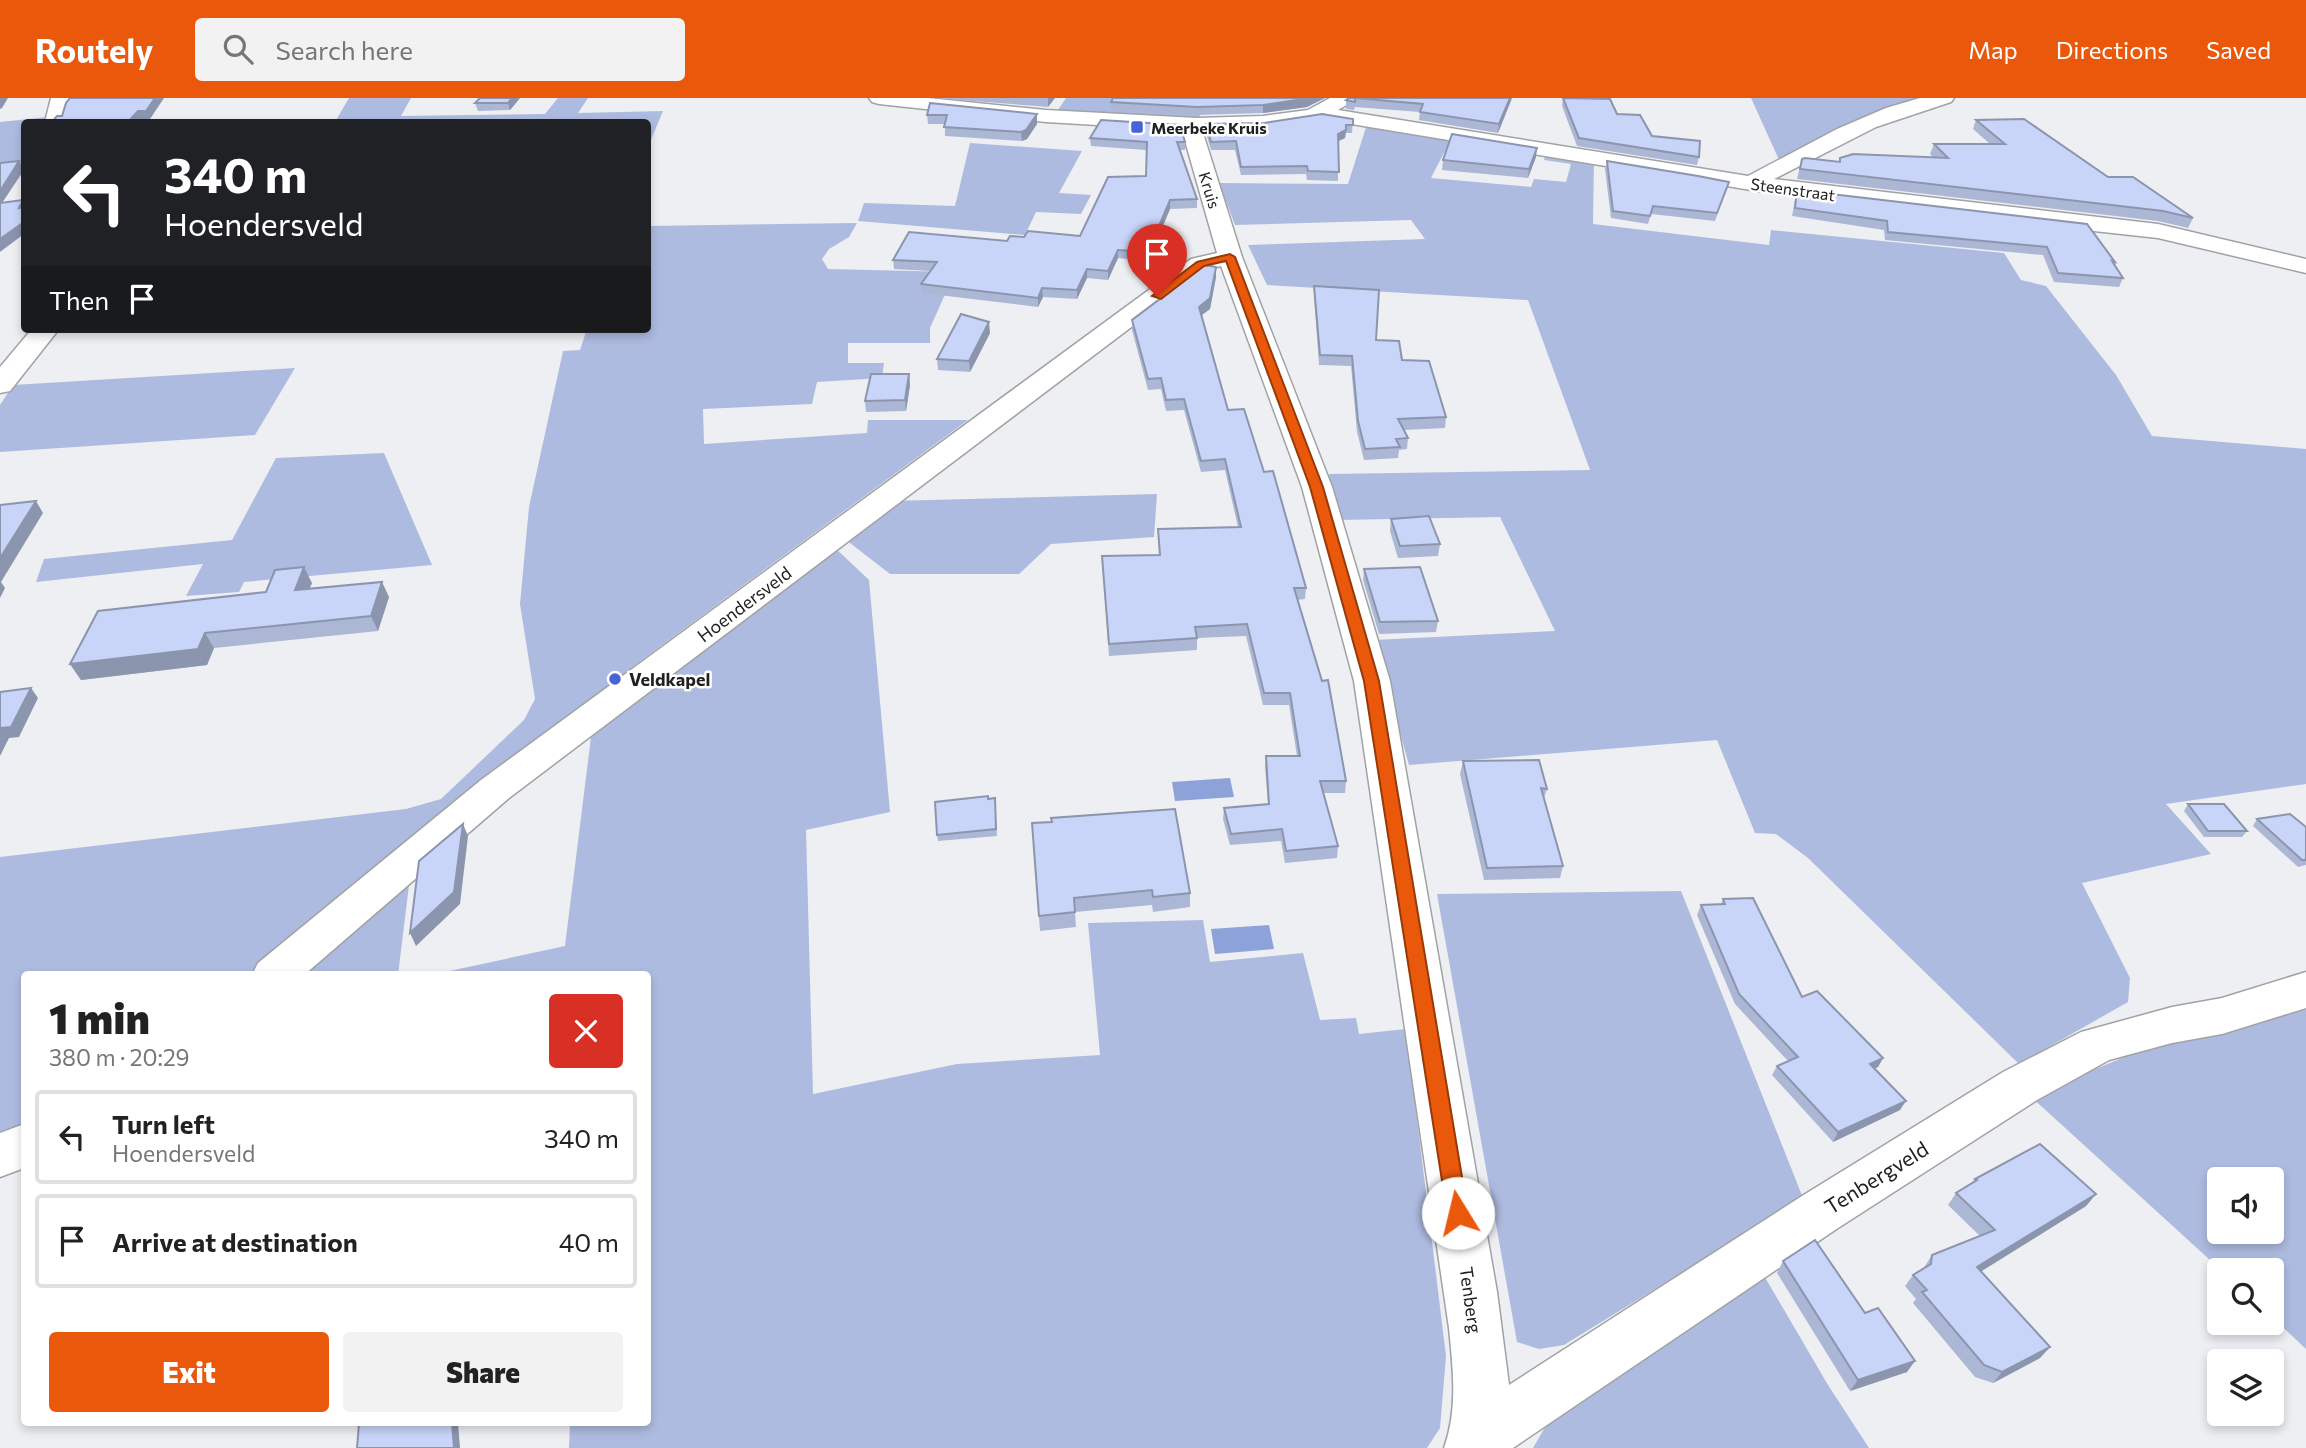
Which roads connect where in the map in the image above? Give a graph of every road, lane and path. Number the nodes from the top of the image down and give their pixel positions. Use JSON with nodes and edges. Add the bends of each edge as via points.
{"nodes":[{"id":1,"x":61,"y":98,"type":"edge"},
{"id":2,"x":880,"y":98,"type":"edge"},
{"id":3,"x":1343,"y":98,"type":"edge"},
{"id":4,"x":1944,"y":98,"type":"edge"},
{"id":5,"x":1322,"y":113,"type":"junction"},
{"id":6,"x":56,"y":119,"type":"edge"},
{"id":7,"x":1190,"y":123,"type":"junction"},
{"id":8,"x":1751,"y":183,"type":"junction"},
{"id":9,"x":1230,"y":257,"type":"junction"},
{"id":10,"x":2306,"y":266,"type":"edge"},
{"id":11,"x":43,"y":333,"type":"edge"},
{"id":12,"x":0,"y":385,"type":"edge"},
{"id":13,"x":279,"y":971,"type":"edge"},
{"id":14,"x":2306,"y":990,"type":"edge"},
{"id":15,"x":21,"y":1146,"type":"edge"},
{"id":16,"x":0,"y":1156,"type":"edge"},
{"id":17,"x":1476,"y":1442,"type":"edge"}],
"edges":[{"from":1,"to":6,"type":"street"},
{"from":2,"to":7,"type":"street","via":[[1028,116]]},
{"from":3,"to":5,"type":"street"},
{"from":4,"to":8,"type":"street","via":[[1889,113]]},
{"from":5,"to":7,"type":"street","via":[[1278,120]]},
{"from":5,"to":8,"type":"street","name":"Steenstraat"},
{"from":7,"to":9,"type":"street","name":"Kruis"},
{"from":8,"to":10,"type":"street","name":"Steenstraat","via":[[2158,231]]},
{"from":9,"to":13,"type":"street","name":"Hoendersveld","via":[[1200,264],[495,789]]},
{"from":9,"to":17,"type":"street","name":"Tenberg","via":[[1317,487],[1372,681],[1471,1292],[1481,1375]]},
{"from":11,"to":12,"type":"street"},
{"from":14,"to":17,"type":"street","name":"Tenbergveld","via":[[2222,1016],[2097,1045],[2020,1086],[1820,1212]]},
{"from":15,"to":16,"type":"street"}]}
